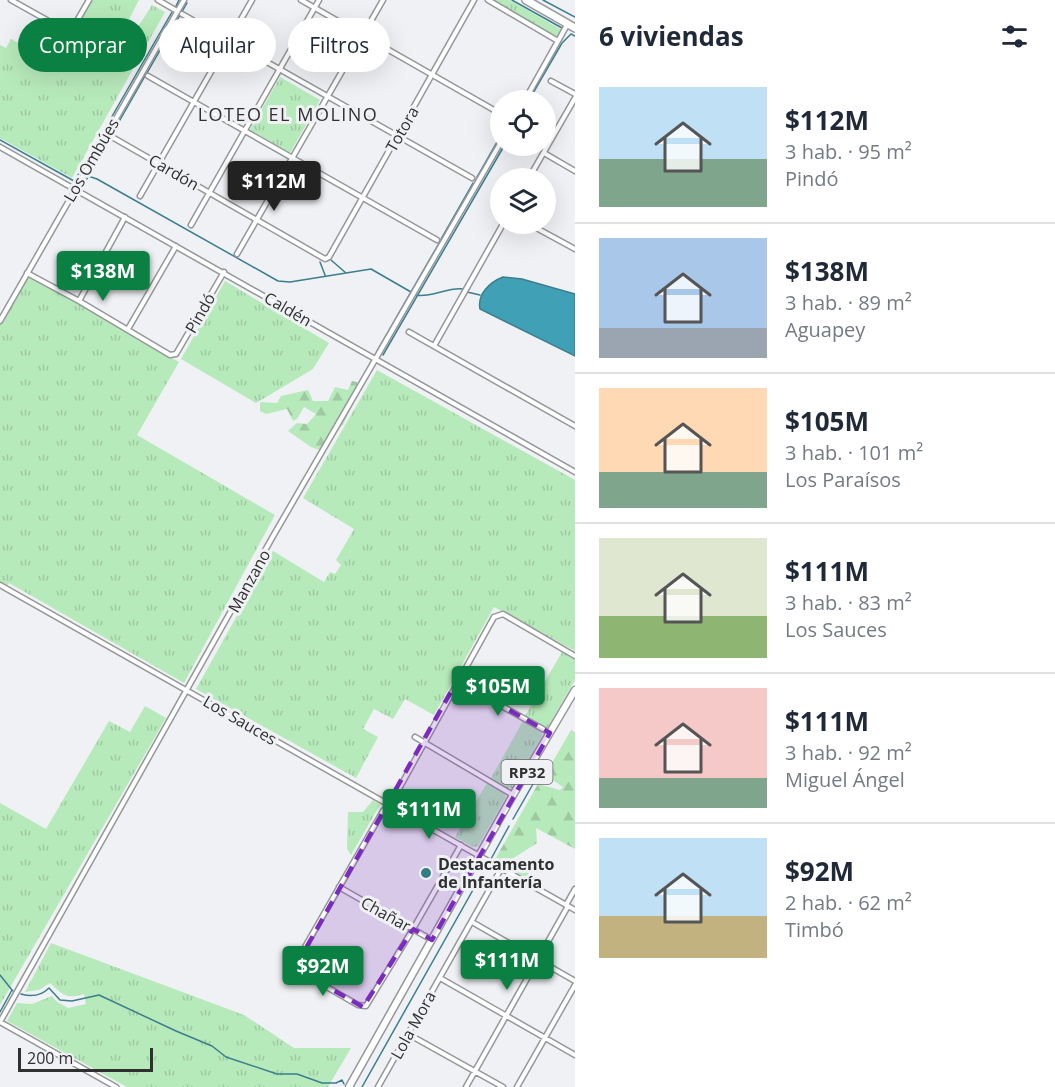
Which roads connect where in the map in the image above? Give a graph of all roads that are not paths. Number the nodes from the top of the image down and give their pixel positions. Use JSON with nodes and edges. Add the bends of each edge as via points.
{"nodes":[{"id":1,"x":11,"y":0,"type":"edge"},
{"id":2,"x":89,"y":0,"type":"edge"},
{"id":3,"x":158,"y":0,"type":"edge"},
{"id":4,"x":184,"y":0,"type":"edge"},
{"id":5,"x":252,"y":0,"type":"edge"},
{"id":6,"x":301,"y":0,"type":"edge"},
{"id":7,"x":319,"y":0,"type":"edge"},
{"id":8,"x":383,"y":0,"type":"edge"},
{"id":9,"x":474,"y":0,"type":"edge"},
{"id":10,"x":488,"y":0,"type":"edge"},
{"id":11,"x":526,"y":0,"type":"edge"},
{"id":12,"x":315,"y":8,"type":"junction"},
{"id":13,"x":177,"y":11,"type":"junction"},
{"id":14,"x":182,"y":14,"type":"dead end"},
{"id":15,"x":189,"y":18,"type":"edge"},
{"id":16,"x":241,"y":18,"type":"edge"},
{"id":17,"x":333,"y":18,"type":"edge"},
{"id":18,"x":373,"y":18,"type":"edge"},
{"id":19,"x":568,"y":24,"type":"junction"},
{"id":20,"x":575,"y":28,"type":"edge"},
{"id":21,"x":558,"y":41,"type":"junction"},
{"id":22,"x":390,"y":50,"type":"edge"},
{"id":23,"x":276,"y":67,"type":"edge"},
{"id":24,"x":280,"y":69,"type":"junction"},
{"id":25,"x":210,"y":72,"type":"edge"},
{"id":26,"x":342,"y":72,"type":"edge"},
{"id":27,"x":433,"y":75,"type":"junction"},
{"id":28,"x":148,"y":76,"type":"dead end"},
{"id":29,"x":551,"y":81,"type":"dead end"},
{"id":30,"x":531,"y":90,"type":"edge"},
{"id":31,"x":575,"y":96,"type":"edge"},
{"id":32,"x":328,"y":97,"type":"junction"},
{"id":33,"x":193,"y":102,"type":"junction"},
{"id":34,"x":490,"y":108,"type":"edge"},
{"id":35,"x":244,"y":131,"type":"junction"},
{"id":36,"x":556,"y":131,"type":"edge"},
{"id":37,"x":398,"y":136,"type":"junction"},
{"id":38,"x":112,"y":137,"type":"dead end"},
{"id":39,"x":0,"y":147,"type":"edge"},
{"id":40,"x":493,"y":156,"type":"edge"},
{"id":41,"x":549,"y":156,"type":"edge"},
{"id":42,"x":292,"y":159,"type":"junction"},
{"id":43,"x":158,"y":164,"type":"junction"},
{"id":44,"x":575,"y":171,"type":"edge"},
{"id":45,"x":472,"y":178,"type":"dead end"},
{"id":46,"x":74,"y":189,"type":"junction"},
{"id":47,"x":209,"y":193,"type":"junction"},
{"id":48,"x":140,"y":196,"type":"dead end"},
{"id":49,"x":363,"y":198,"type":"junction"},
{"id":50,"x":125,"y":217,"type":"junction"},
{"id":51,"x":257,"y":220,"type":"junction"},
{"id":52,"x":191,"y":225,"type":"dead end"},
{"id":53,"x":497,"y":234,"type":"edge"},
{"id":54,"x":548,"y":234,"type":"edge"},
{"id":55,"x":437,"y":240,"type":"dead end"},
{"id":56,"x":176,"y":246,"type":"junction"},
{"id":57,"x":575,"y":249,"type":"edge"},
{"id":58,"x":237,"y":254,"type":"dead end"},
{"id":59,"x":329,"y":257,"type":"joint"},
{"id":60,"x":224,"y":272,"type":"junction"},
{"id":61,"x":27,"y":273,"type":"junction"},
{"id":62,"x":79,"y":301,"type":"junction"},
{"id":63,"x":0,"y":321,"type":"edge"},
{"id":64,"x":128,"y":329,"type":"junction"},
{"id":65,"x":409,"y":332,"type":"dead end"},
{"id":66,"x":434,"y":346,"type":"junction"},
{"id":67,"x":376,"y":359,"type":"junction"},
{"id":68,"x":575,"y":426,"type":"edge"},
{"id":69,"x":575,"y":472,"type":"edge"},
{"id":70,"x":0,"y":585,"type":"edge"},
{"id":71,"x":575,"y":656,"type":"edge"},
{"id":72,"x":458,"y":681,"type":"junction"},
{"id":73,"x":187,"y":690,"type":"junction"},
{"id":74,"x":575,"y":690,"type":"edge"},
{"id":75,"x":550,"y":734,"type":"junction"},
{"id":76,"x":415,"y":737,"type":"dead end"},
{"id":77,"x":424,"y":743,"type":"junction"},
{"id":78,"x":513,"y":795,"type":"junction"},
{"id":79,"x":390,"y":805,"type":"junction"},
{"id":80,"x":461,"y":845,"type":"junction"},
{"id":81,"x":480,"y":856,"type":"junction"},
{"id":82,"x":501,"y":869,"type":"junction"},
{"id":83,"x":339,"y":888,"type":"junction"},
{"id":84,"x":575,"y":889,"type":"edge"},
{"id":85,"x":567,"y":905,"type":"junction"},
{"id":86,"x":575,"y":910,"type":"edge"},
{"id":87,"x":471,"y":922,"type":"junction"},
{"id":88,"x":413,"y":929,"type":"junction"},
{"id":89,"x":432,"y":940,"type":"junction"},
{"id":90,"x":538,"y":960,"type":"junction"},
{"id":91,"x":440,"y":978,"type":"junction"},
{"id":92,"x":575,"y":983,"type":"edge"},
{"id":93,"x":506,"y":1016,"type":"junction"},
{"id":94,"x":0,"y":1022,"type":"edge"},
{"id":95,"x":408,"y":1034,"type":"junction"},
{"id":96,"x":545,"y":1038,"type":"junction"},
{"id":97,"x":575,"y":1054,"type":"edge"},
{"id":98,"x":475,"y":1072,"type":"junction"},
{"id":99,"x":116,"y":1087,"type":"edge"},
{"id":100,"x":349,"y":1087,"type":"edge"},
{"id":101,"x":378,"y":1087,"type":"edge"},
{"id":102,"x":466,"y":1087,"type":"edge"},
{"id":103,"x":502,"y":1087,"type":"edge"},
{"id":104,"x":517,"y":1087,"type":"edge"}],
"edges":[{"from":1,"to":2,"type":"street","via":[[70,33]]},
{"from":3,"to":13,"type":"street"},
{"from":4,"to":13,"type":"street","name":"Los Ombúes"},
{"from":5,"to":16,"type":"street"},
{"from":6,"to":12,"type":"street"},
{"from":7,"to":12,"type":"street"},
{"from":8,"to":18,"type":"street"},
{"from":9,"to":27,"type":"street","name":"Totora"},
{"from":10,"to":21,"type":"street"},
{"from":11,"to":19,"type":"highway"},
{"from":12,"to":17,"type":"street"},
{"from":12,"to":24,"type":"street"},
{"from":13,"to":46,"type":"street","name":"Los Ombúes"},
{"from":14,"to":15,"type":"street"},
{"from":19,"to":20,"type":"highway"},
{"from":19,"to":21,"type":"street"},
{"from":21,"to":30,"type":"street"},
{"from":22,"to":27,"type":"street"},
{"from":23,"to":24,"type":"street"},
{"from":24,"to":32,"type":"street"},
{"from":24,"to":35,"type":"street"},
{"from":25,"to":33,"type":"street"},
{"from":26,"to":32,"type":"street"},
{"from":27,"to":34,"type":"street"},
{"from":27,"to":37,"type":"street","name":"Totora"},
{"from":28,"to":33,"type":"street"},
{"from":29,"to":31,"type":"street"},
{"from":31,"to":36,"type":"street"},
{"from":32,"to":37,"type":"street"},
{"from":32,"to":42,"type":"street"},
{"from":33,"to":35,"type":"street"},
{"from":33,"to":43,"type":"street"},
{"from":35,"to":42,"type":"street"},
{"from":35,"to":47,"type":"street"},
{"from":37,"to":45,"type":"street"},
{"from":37,"to":49,"type":"street","name":"Totora"},
{"from":38,"to":43,"type":"street","name":"Cardón"},
{"from":39,"to":46,"type":"street","name":"Caldén"},
{"from":40,"to":67,"type":"street","name":"Manzano"},
{"from":41,"to":44,"type":"street"},
{"from":42,"to":49,"type":"street"},
{"from":42,"to":51,"type":"street"},
{"from":43,"to":47,"type":"street","name":"Cardón"},
{"from":43,"to":48,"type":"street"},
{"from":46,"to":50,"type":"street","name":"Caldén"},
{"from":46,"to":61,"type":"street","name":"Los Ombúes"},
{"from":47,"to":51,"type":"street","name":"Cardón"},
{"from":47,"to":52,"type":"street"},
{"from":49,"to":55,"type":"street"},
{"from":49,"to":59,"type":"street","name":"Totora"},
{"from":50,"to":56,"type":"street","name":"Caldén"},
{"from":50,"to":62,"type":"street"},
{"from":51,"to":58,"type":"street"},
{"from":51,"to":59,"type":"street","name":"Cardón","via":[[323,259]]},
{"from":53,"to":66,"type":"street"},
{"from":54,"to":57,"type":"street"},
{"from":56,"to":60,"type":"street","name":"Caldén"},
{"from":56,"to":64,"type":"street"},
{"from":60,"to":64,"type":"street","name":"Pindó","via":[[176,354],[170,355]]},
{"from":60,"to":67,"type":"street","name":"Caldén"},
{"from":61,"to":62,"type":"street"},
{"from":61,"to":63,"type":"street","name":"Los Ombúes"},
{"from":62,"to":64,"type":"street"},
{"from":65,"to":66,"type":"street"},
{"from":66,"to":68,"type":"street"},
{"from":67,"to":69,"type":"street","name":"Caldén"},
{"from":67,"to":73,"type":"street","name":"Manzano"},
{"from":70,"to":73,"type":"street","name":"Los Sauces"},
{"from":71,"to":72,"type":"street","via":[[503,614],[496,615]]},
{"from":72,"to":75,"type":"street"},
{"from":72,"to":77,"type":"street"},
{"from":73,"to":79,"type":"street","name":"Los Sauces"},
{"from":73,"to":94,"type":"street","name":"Manzano"},
{"from":74,"to":75,"type":"main road","number":"RP32"},
{"from":75,"to":78,"type":"main road","number":"RP32"},
{"from":76,"to":77,"type":"street"},
{"from":77,"to":78,"type":"street"},
{"from":77,"to":79,"type":"street"},
{"from":78,"to":81,"type":"main road","number":"RP32"},
{"from":79,"to":80,"type":"street","name":"Los Sauces"},
{"from":79,"to":83,"type":"street"},
{"from":80,"to":81,"type":"street","name":"Los Sauces"},
{"from":80,"to":88,"type":"street"},
{"from":81,"to":82,"type":"street","name":"Los Sauces"},
{"from":81,"to":89,"type":"main road","number":"RP32"},
{"from":82,"to":85,"type":"street","name":"Los Sauces"},
{"from":82,"to":87,"type":"street","name":"Lola Mora"},
{"from":83,"to":88,"type":"street","name":"Chañar"},
{"from":83,"to":88,"type":"street","via":[[296,967],[363,1007]]},
{"from":84,"to":85,"type":"street"},
{"from":85,"to":86,"type":"street","name":"Los Sauces"},
{"from":85,"to":90,"type":"street"},
{"from":87,"to":90,"type":"street"},
{"from":87,"to":91,"type":"street","name":"Lola Mora"},
{"from":88,"to":89,"type":"street","name":"Chañar"},
{"from":89,"to":100,"type":"main road","number":"RP32"},
{"from":90,"to":92,"type":"street"},
{"from":90,"to":93,"type":"street"},
{"from":91,"to":93,"type":"street"},
{"from":91,"to":95,"type":"street","name":"Lola Mora"},
{"from":92,"to":96,"type":"street"},
{"from":93,"to":96,"type":"street"},
{"from":93,"to":98,"type":"street"},
{"from":94,"to":99,"type":"street"},
{"from":95,"to":98,"type":"street"},
{"from":95,"to":101,"type":"street","name":"Lola Mora"},
{"from":96,"to":97,"type":"street"},
{"from":96,"to":104,"type":"street"},
{"from":98,"to":102,"type":"street"},
{"from":98,"to":103,"type":"street"}]}
